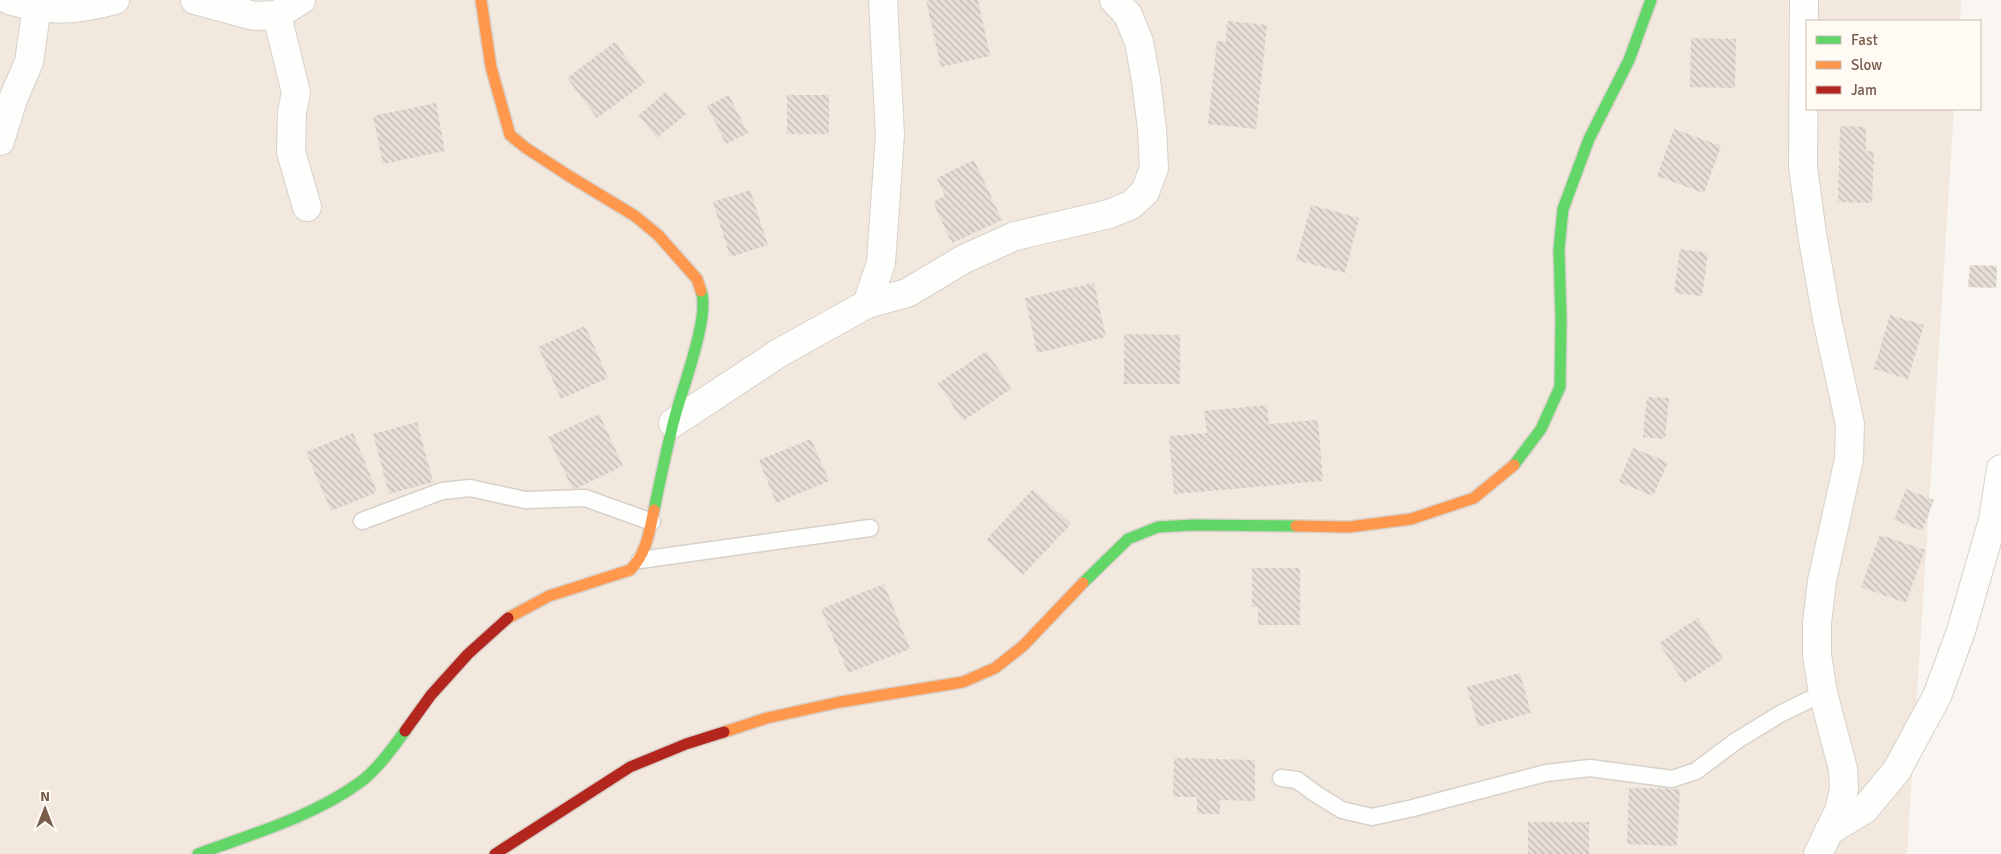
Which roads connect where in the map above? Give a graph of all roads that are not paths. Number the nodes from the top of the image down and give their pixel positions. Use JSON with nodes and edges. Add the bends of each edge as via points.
{"nodes":[{"id":1,"x":10,"y":0,"type":"edge"},
{"id":2,"x":115,"y":0,"type":"edge"},
{"id":3,"x":194,"y":0,"type":"edge"},
{"id":4,"x":301,"y":0,"type":"edge"},
{"id":5,"x":481,"y":0,"type":"edge"},
{"id":6,"x":883,"y":0,"type":"edge"},
{"id":7,"x":1114,"y":0,"type":"edge"},
{"id":8,"x":1652,"y":0,"type":"edge"},
{"id":9,"x":1804,"y":0,"type":"edge"},
{"id":10,"x":37,"y":6,"type":"junction"},
{"id":11,"x":277,"y":15,"type":"junction"},
{"id":12,"x":0,"y":142,"type":"edge"},
{"id":13,"x":307,"y":207,"type":"dead end"},
{"id":14,"x":868,"y":304,"type":"junction"},
{"id":15,"x":673,"y":423,"type":"junction"},
{"id":16,"x":2001,"y":469,"type":"edge"},
{"id":17,"x":362,"y":521,"type":"dead end"},
{"id":18,"x":652,"y":522,"type":"junction"},
{"id":19,"x":870,"y":528,"type":"dead end"},
{"id":20,"x":640,"y":560,"type":"junction"},
{"id":21,"x":1823,"y":693,"type":"junction"},
{"id":22,"x":1281,"y":778,"type":"dead end"},
{"id":23,"x":1824,"y":843,"type":"edge"},
{"id":24,"x":198,"y":854,"type":"edge"},
{"id":25,"x":495,"y":854,"type":"edge"}],
"edges":[{"from":1,"to":10,"type":"street"},
{"from":2,"to":10,"type":"street","via":[[88,7],[54,10]]},
{"from":3,"to":11,"type":"street","via":[[254,16]]},
{"from":4,"to":11,"type":"street"},
{"from":5,"to":15,"type":"street","via":[[491,67],[510,135],[635,216],[658,235],[697,279],[704,298],[703,318]]},
{"from":6,"to":14,"type":"street","via":[[890,144],[881,263]]},
{"from":7,"to":14,"type":"street","via":[[1128,15],[1139,42],[1146,80],[1154,168],[1145,192],[1131,205],[1109,214],[1015,236],[964,259],[907,294]]},
{"from":8,"to":25,"type":"street","via":[[1629,60],[1589,139],[1563,209],[1559,249],[1560,387],[1542,429],[1512,468],[1474,498],[1411,519],[1349,527],[1158,527],[1128,539],[1023,646],[996,668],[964,682],[840,702],[767,718],[686,744],[630,767]]},
{"from":9,"to":21,"type":"street","via":[[1803,166],[1812,234],[1850,424],[1850,459],[1822,581],[1817,623],[1817,655]]},
{"from":10,"to":12,"type":"street","via":[[29,62]]},
{"from":11,"to":13,"type":"street","via":[[296,93],[291,152]]},
{"from":14,"to":15,"type":"street","via":[[779,353]]},
{"from":15,"to":18,"type":"street"},
{"from":16,"to":23,"type":"street","via":[[1993,520],[1961,631],[1937,696],[1897,770],[1865,809]]},
{"from":17,"to":18,"type":"lane","via":[[442,491],[470,488],[525,500],[586,498]]},
{"from":18,"to":20,"type":"street"},
{"from":19,"to":20,"type":"lane"},
{"from":20,"to":24,"type":"street","via":[[630,570],[548,596],[506,619],[431,695],[393,748],[360,782],[320,806]]},
{"from":21,"to":22,"type":"lane","via":[[1736,741],[1696,771],[1672,779],[1590,768],[1546,773],[1372,817],[1342,810],[1297,780]]},
{"from":21,"to":23,"type":"street","via":[[1843,769],[1844,790],[1839,811]]}]}
